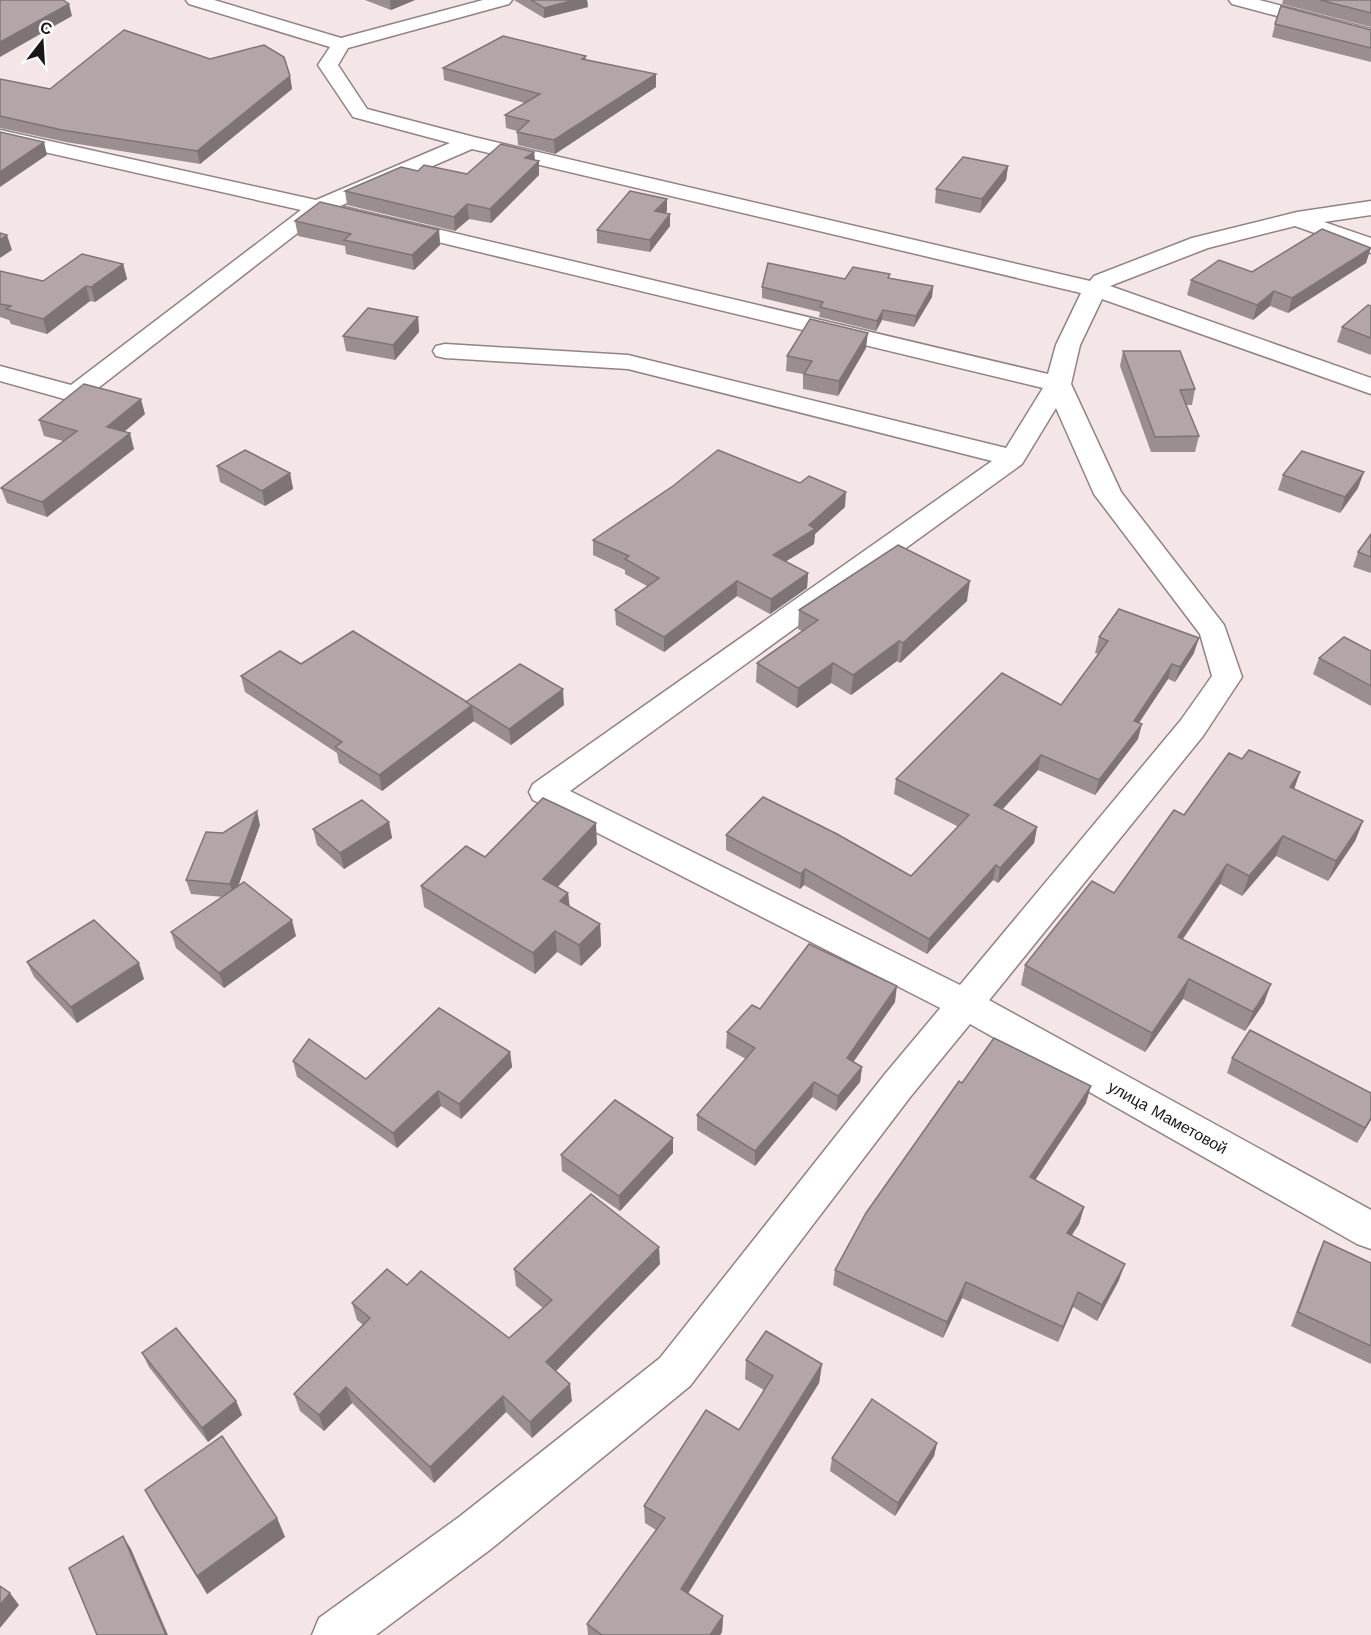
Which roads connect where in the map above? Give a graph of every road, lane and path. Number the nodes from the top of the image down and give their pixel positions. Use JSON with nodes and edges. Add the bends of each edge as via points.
{"nodes":[{"id":1,"x":195,"y":0,"type":"edge"},
{"id":2,"x":503,"y":0,"type":"edge"},
{"id":3,"x":1238,"y":0,"type":"edge"},
{"id":4,"x":1371,"y":35,"type":"edge"},
{"id":5,"x":341,"y":44,"type":"junction"},
{"id":6,"x":0,"y":136,"type":"edge"},
{"id":7,"x":470,"y":142,"type":"junction"},
{"id":8,"x":318,"y":207,"type":"junction"},
{"id":9,"x":1371,"y":208,"type":"edge"},
{"id":10,"x":1297,"y":219,"type":"junction"},
{"id":11,"x":1371,"y":246,"type":"edge"},
{"id":12,"x":1095,"y":290,"type":"junction"},
{"id":13,"x":445,"y":351,"type":"dead end"},
{"id":14,"x":0,"y":373,"type":"edge"},
{"id":15,"x":1058,"y":384,"type":"junction"},
{"id":16,"x":1371,"y":386,"type":"edge"},
{"id":17,"x":1013,"y":458,"type":"junction"},
{"id":18,"x":965,"y":1004,"type":"junction"},
{"id":19,"x":1371,"y":1231,"type":"edge"},
{"id":20,"x":336,"y":1635,"type":"edge"}],
"edges":[{"from":1,"to":5,"type":"street"},
{"from":2,"to":5,"type":"street"},
{"from":3,"to":4,"type":"street"},
{"from":5,"to":7,"type":"street","via":[[328,65],[360,113]]},
{"from":6,"to":8,"type":"street"},
{"from":7,"to":8,"type":"street"},
{"from":7,"to":12,"type":"street"},
{"from":8,"to":14,"type":"street","via":[[75,394]]},
{"from":8,"to":15,"type":"street"},
{"from":9,"to":10,"type":"street"},
{"from":10,"to":11,"type":"street"},
{"from":10,"to":12,"type":"street","via":[[1200,243],[1102,281]]},
{"from":12,"to":15,"type":"street","via":[[1068,345]]},
{"from":12,"to":16,"type":"street"},
{"from":13,"to":17,"type":"street","via":[[628,362]]},
{"from":15,"to":17,"type":"street"},
{"from":15,"to":18,"type":"street","via":[[1108,494],[1214,632],[1227,677],[1192,728]]},
{"from":17,"to":18,"type":"street","name":"улица Маметовой","via":[[545,792]]},
{"from":18,"to":19,"type":"street","name":"улица Маметовой"},
{"from":18,"to":20,"type":"street","via":[[675,1372],[475,1533]]}]}
